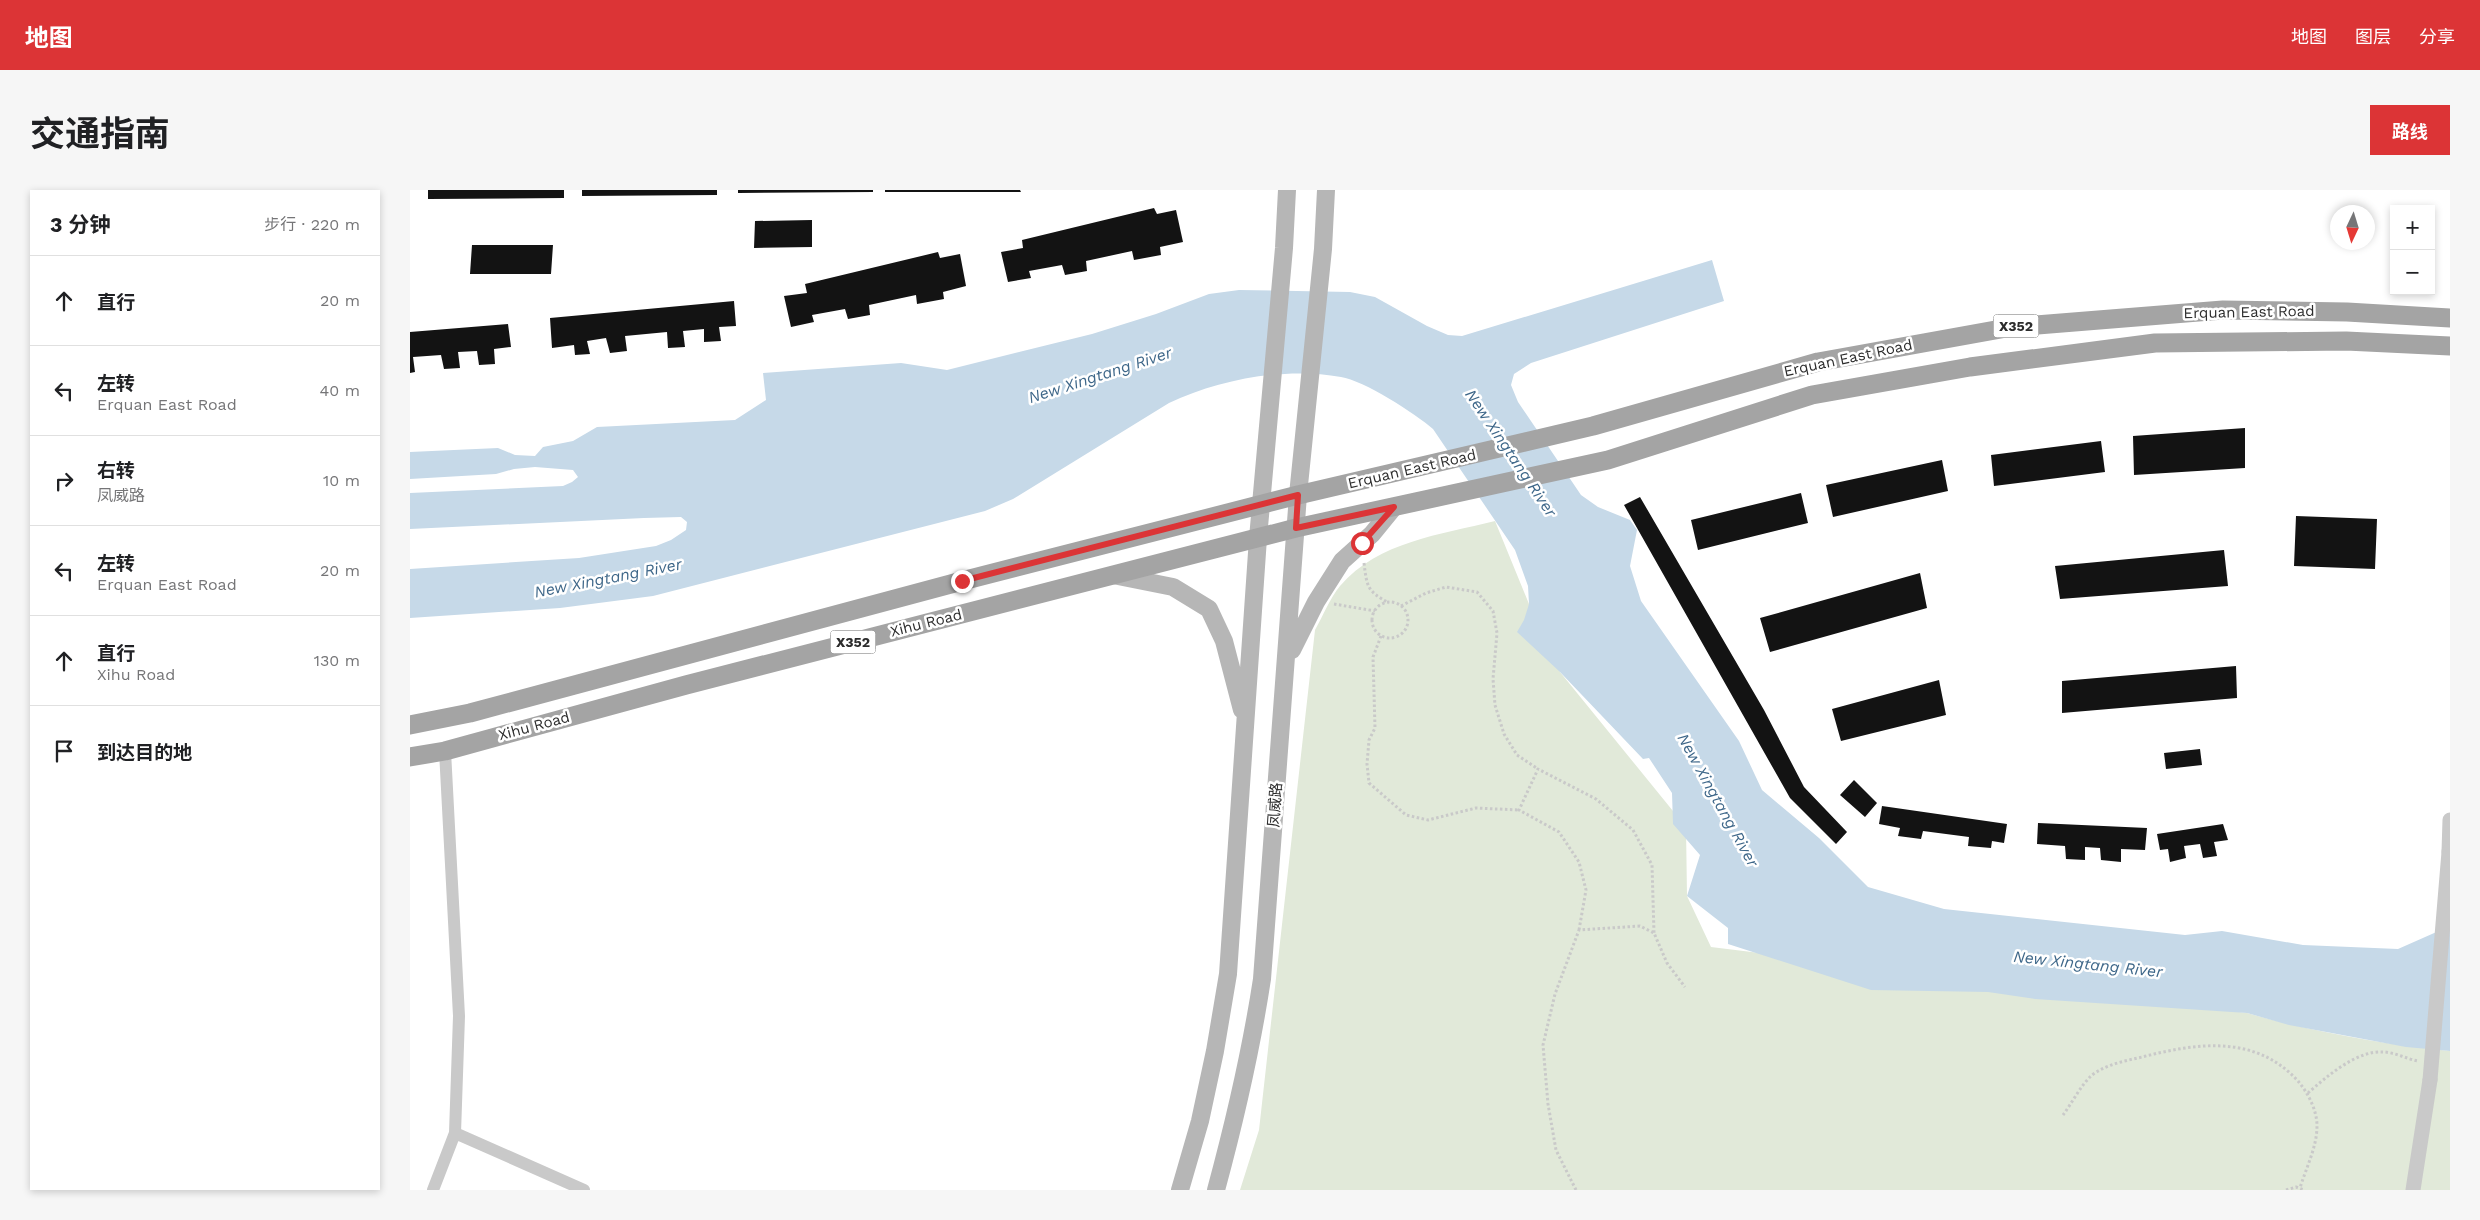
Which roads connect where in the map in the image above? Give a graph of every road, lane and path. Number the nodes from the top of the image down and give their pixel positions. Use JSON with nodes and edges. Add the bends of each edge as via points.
{"nodes":[{"id":1,"x":1287,"y":190,"type":"edge"},
{"id":2,"x":1326,"y":190,"type":"edge"},
{"id":3,"x":2450,"y":318,"type":"edge"},
{"id":4,"x":2450,"y":346,"type":"edge"},
{"id":5,"x":1298,"y":495,"type":"junction"},
{"id":6,"x":1261,"y":506,"type":"junction"},
{"id":7,"x":1394,"y":507,"type":"junction"},
{"id":8,"x":1296,"y":528,"type":"junction"},
{"id":9,"x":1258,"y":538,"type":"junction"},
{"id":10,"x":1362,"y":543,"type":"junction"},
{"id":11,"x":1113,"y":575,"type":"junction"},
{"id":12,"x":1316,"y":602,"type":"junction"},
{"id":13,"x":1389,"y":603,"type":"junction"},
{"id":14,"x":1401,"y":606,"type":"junction"},
{"id":15,"x":1375,"y":611,"type":"junction"},
{"id":16,"x":1381,"y":636,"type":"junction"},
{"id":17,"x":1286,"y":667,"type":"junction"},
{"id":18,"x":410,"y":725,"type":"edge"},
{"id":19,"x":1246,"y":726,"type":"junction"},
{"id":20,"x":444,"y":751,"type":"junction"},
{"id":21,"x":410,"y":757,"type":"edge"},
{"id":22,"x":1538,"y":769,"type":"junction"},
{"id":23,"x":1519,"y":810,"type":"junction"},
{"id":24,"x":2450,"y":820,"type":"edge"},
{"id":25,"x":2449,"y":852,"type":"edge"},
{"id":26,"x":1580,"y":930,"type":"junction"},
{"id":27,"x":1654,"y":933,"type":"junction"},
{"id":28,"x":1685,"y":987,"type":"dead end"},
{"id":29,"x":2425,"y":1063,"type":"dead end"},
{"id":30,"x":2308,"y":1093,"type":"junction"},
{"id":31,"x":2063,"y":1115,"type":"dead end"},
{"id":32,"x":455,"y":1133,"type":"junction"},
{"id":33,"x":2302,"y":1189,"type":"edge"},
{"id":34,"x":433,"y":1190,"type":"edge"},
{"id":35,"x":584,"y":1190,"type":"edge"},
{"id":36,"x":1180,"y":1190,"type":"edge"},
{"id":37,"x":1216,"y":1190,"type":"edge"},
{"id":38,"x":1576,"y":1190,"type":"edge"},
{"id":39,"x":2286,"y":1190,"type":"edge"},
{"id":40,"x":2413,"y":1190,"type":"edge"}],
"edges":[{"from":1,"to":6,"type":"main road"},
{"from":2,"to":5,"type":"main road","name":"凤威路"},
{"from":3,"to":5,"type":"main road","name":"Erquan East Road","number":"X352","via":[[2224,310],[2012,327],[1818,362],[1594,426]]},
{"from":4,"to":7,"type":"main road","name":"Erquan East Road","number":"X352","via":[[2346,341],[2155,343],[1970,367],[1812,395],[1608,460]]},
{"from":5,"to":6,"type":"main road","name":"Erquan East Road","number":"X352"},
{"from":5,"to":8,"type":"main road","name":"凤威路"},
{"from":6,"to":9,"type":"main road"},
{"from":6,"to":18,"type":"main road","name":"Xihu Road","number":"X352","via":[[952,584],[470,713]]},
{"from":7,"to":8,"type":"main road","name":"Erquan East Road","number":"X352"},
{"from":7,"to":10,"type":"main road"},
{"from":8,"to":9,"type":"main road","name":"Xihu Road","number":"X352"},
{"from":8,"to":17,"type":"main road","name":"凤威路"},
{"from":9,"to":11,"type":"main road","name":"Xihu Road","number":"X352"},
{"from":9,"to":19,"type":"main road"},
{"from":10,"to":12,"type":"main road","via":[[1342,561]]},
{"from":10,"to":13,"type":"path","via":[[1366,586]]},
{"from":11,"to":19,"type":"main road","via":[[1173,587],[1209,609],[1224,641]]},
{"from":11,"to":20,"type":"main road","name":"Xihu Road","number":"X352"},
{"from":12,"to":15,"type":"path"},
{"from":12,"to":17,"type":"main road","via":[[1301,628]]},
{"from":13,"to":14,"type":"path"},
{"from":13,"to":15,"type":"path"},
{"from":14,"to":16,"type":"path","via":[[1407,616],[1406,628],[1392,638]]},
{"from":14,"to":22,"type":"path","via":[[1446,587],[1477,592],[1493,611],[1496,633],[1495,705],[1504,734],[1517,755]]},
{"from":15,"to":16,"type":"path","via":[[1374,627]]},
{"from":16,"to":23,"type":"path","via":[[1373,658],[1375,728],[1369,740],[1369,783],[1406,815],[1428,820],[1476,808]]},
{"from":17,"to":37,"type":"main road","name":"凤威路","via":[[1262,979],[1237,1112]]},
{"from":19,"to":36,"type":"main road","via":[[1228,974],[1203,1104]]},
{"from":20,"to":21,"type":"main road","name":"Xihu Road","number":"X352"},
{"from":20,"to":32,"type":"street","via":[[459,1016]]},
{"from":22,"to":23,"type":"path"},
{"from":22,"to":27,"type":"path","via":[[1596,800],[1633,830],[1652,865]]},
{"from":23,"to":26,"type":"path","via":[[1559,832],[1579,862],[1586,890]]},
{"from":24,"to":25,"type":"street"},
{"from":25,"to":40,"type":"street","bridge":true,"via":[[2430,1080]]},
{"from":26,"to":27,"type":"path","via":[[1640,926]]},
{"from":26,"to":38,"type":"path","via":[[1555,994],[1543,1045],[1556,1150]]},
{"from":27,"to":28,"type":"path","via":[[1667,963]]},
{"from":29,"to":30,"type":"path","via":[[2383,1052],[2357,1058],[2332,1072]]},
{"from":30,"to":31,"type":"path","via":[[2285,1068],[2266,1057],[2238,1047],[2204,1045],[2112,1064],[2092,1076]]},
{"from":30,"to":33,"type":"path","via":[[2317,1124],[2314,1149]]},
{"from":32,"to":34,"type":"street"},
{"from":32,"to":35,"type":"street"},
{"from":33,"to":39,"type":"path","via":[[2291,1187]]}]}
